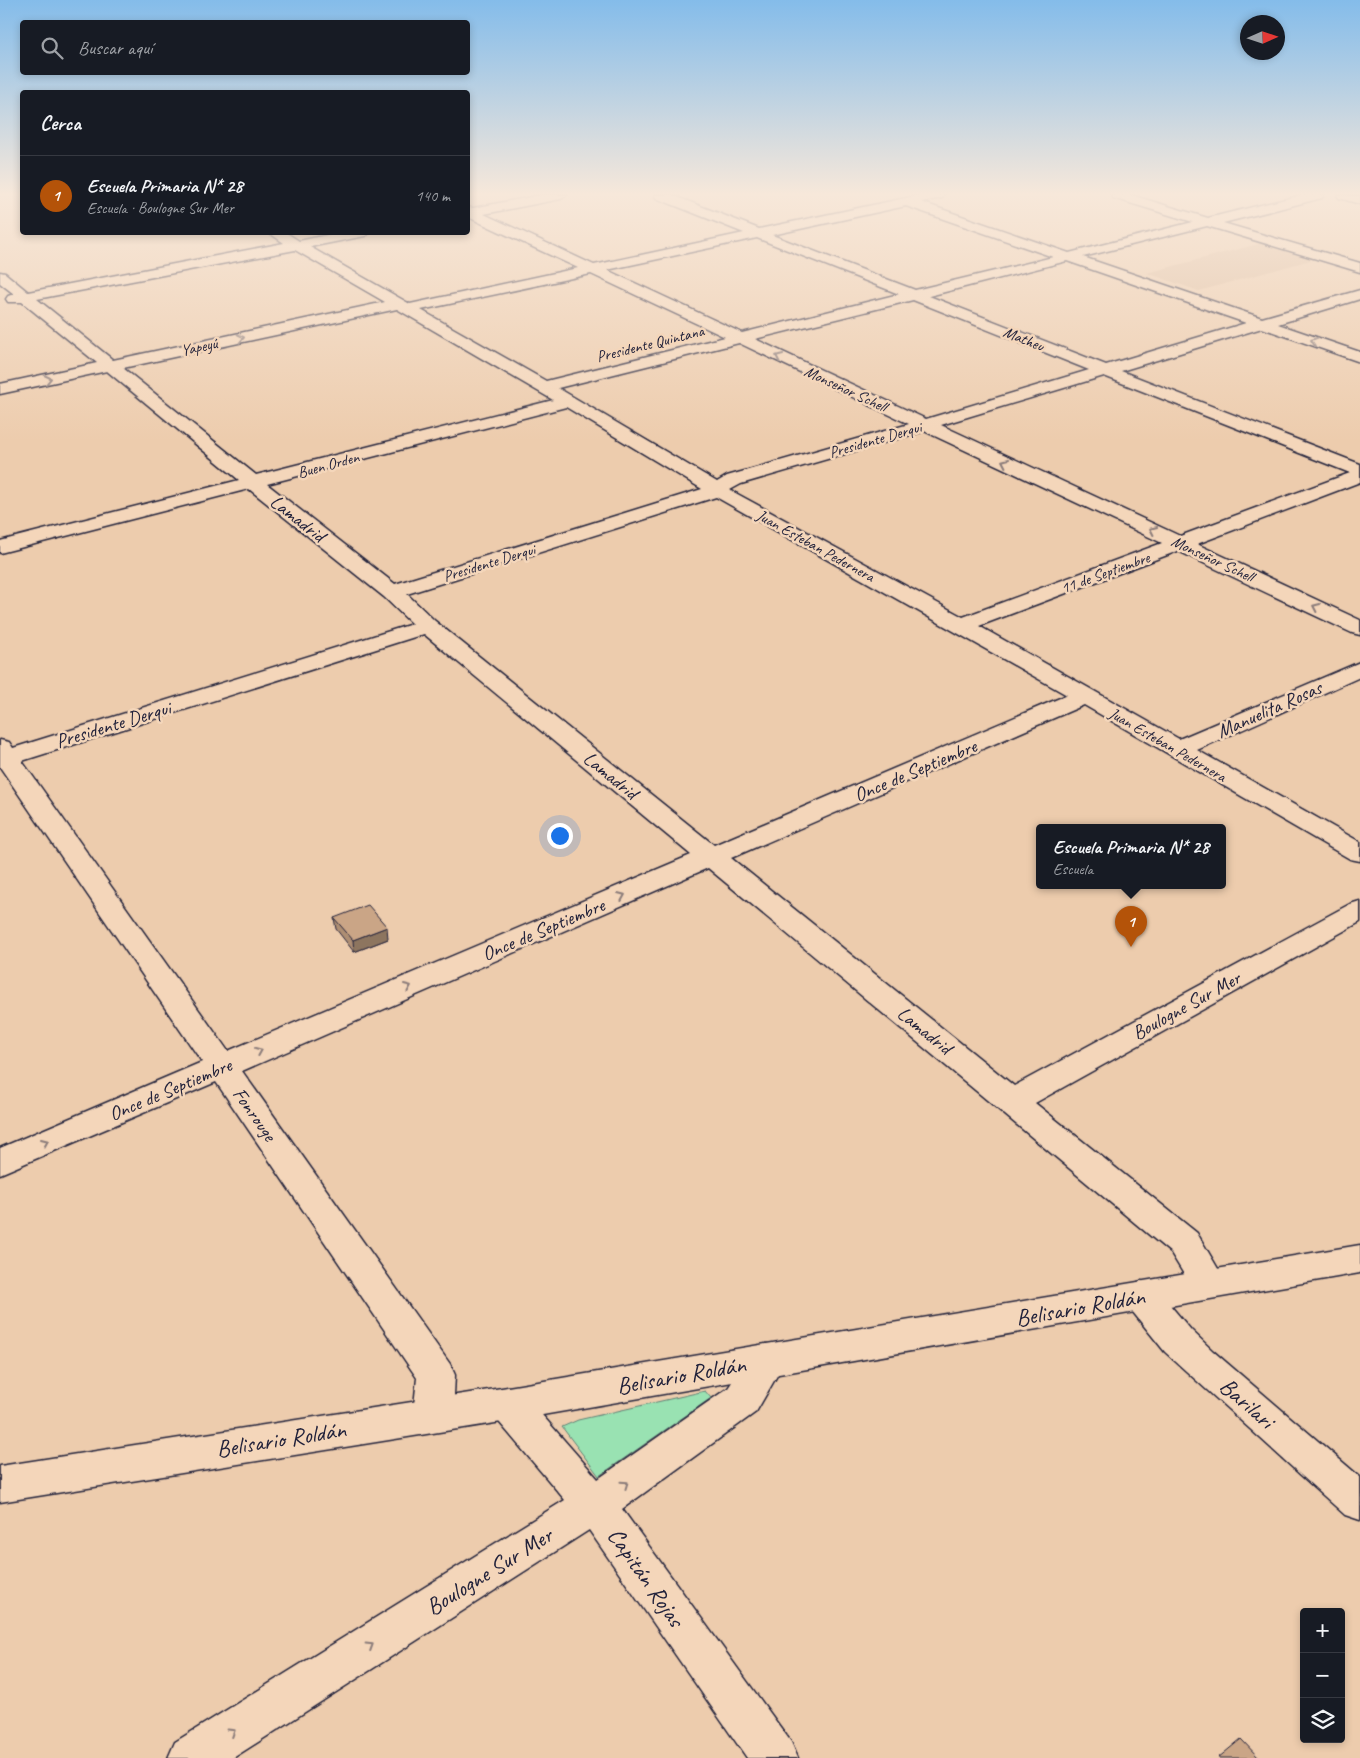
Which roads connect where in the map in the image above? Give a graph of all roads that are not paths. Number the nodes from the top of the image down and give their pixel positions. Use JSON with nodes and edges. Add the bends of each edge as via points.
{"nodes":[{"id":1,"x":1,"y":277,"type":"edge"},
{"id":2,"x":130,"y":277,"type":"edge"},
{"id":3,"x":351,"y":277,"type":"edge"},
{"id":4,"x":556,"y":277,"type":"edge"},
{"id":5,"x":607,"y":277,"type":"edge"},
{"id":6,"x":867,"y":277,"type":"edge"},
{"id":7,"x":990,"y":277,"type":"edge"},
{"id":8,"x":1126,"y":277,"type":"edge"},
{"id":9,"x":1360,"y":294,"type":"edge"},
{"id":10,"x":916,"y":296,"type":"junction"},
{"id":11,"x":12,"y":299,"type":"edge"},
{"id":12,"x":403,"y":307,"type":"junction"},
{"id":13,"x":1263,"y":324,"type":"junction"},
{"id":14,"x":742,"y":339,"type":"junction"},
{"id":15,"x":1360,"y":357,"type":"edge"},
{"id":16,"x":112,"y":365,"type":"junction"},
{"id":17,"x":1106,"y":371,"type":"junction"},
{"id":18,"x":544,"y":387,"type":"junction"},
{"id":19,"x":0,"y":389,"type":"edge"},
{"id":20,"x":568,"y":401,"type":"junction"},
{"id":21,"x":924,"y":425,"type":"junction"},
{"id":22,"x":1360,"y":471,"type":"edge"},
{"id":23,"x":1360,"y":476,"type":"edge"},
{"id":24,"x":254,"y":483,"type":"junction"},
{"id":25,"x":717,"y":490,"type":"junction"},
{"id":26,"x":1182,"y":544,"type":"junction"},
{"id":27,"x":0,"y":548,"type":"edge"},
{"id":28,"x":392,"y":592,"type":"junction"},
{"id":29,"x":961,"y":625,"type":"junction"},
{"id":30,"x":427,"y":626,"type":"junction"},
{"id":31,"x":1360,"y":628,"type":"edge"},
{"id":32,"x":1360,"y":668,"type":"edge"},
{"id":33,"x":1085,"y":696,"type":"junction"},
{"id":34,"x":1178,"y":749,"type":"junction"},
{"id":35,"x":2,"y":755,"type":"edge"},
{"id":36,"x":1360,"y":853,"type":"edge"},
{"id":37,"x":712,"y":857,"type":"junction"},
{"id":38,"x":1360,"y":910,"type":"edge"},
{"id":39,"x":222,"y":1067,"type":"junction"},
{"id":40,"x":1012,"y":1101,"type":"junction"},
{"id":41,"x":0,"y":1162,"type":"edge"},
{"id":42,"x":1360,"y":1259,"type":"edge"},
{"id":43,"x":1210,"y":1284,"type":"junction"},
{"id":44,"x":1140,"y":1296,"type":"junction"},
{"id":45,"x":767,"y":1360,"type":"junction"},
{"id":46,"x":508,"y":1404,"type":"junction"},
{"id":47,"x":433,"y":1415,"type":"junction"},
{"id":48,"x":0,"y":1484,"type":"edge"},
{"id":49,"x":1360,"y":1502,"type":"edge"},
{"id":50,"x":595,"y":1505,"type":"junction"},
{"id":51,"x":191,"y":1758,"type":"edge"},
{"id":52,"x":775,"y":1758,"type":"edge"}],
"edges":[{"from":1,"to":11,"type":"street","name":"Lamadrid"},
{"from":2,"to":11,"type":"street"},
{"from":3,"to":12,"type":"street","name":"Juan Esteban Pedernera"},
{"from":4,"to":12,"type":"street","name":"Yapeyú"},
{"from":5,"to":14,"type":"street","name":"Monseñor Schell"},
{"from":6,"to":10,"type":"street","name":"Matheu"},
{"from":7,"to":10,"type":"street","name":"Presidente Quintana"},
{"from":8,"to":13,"type":"street"},
{"from":9,"to":13,"type":"street","name":"Presidente Derqui"},
{"from":10,"to":14,"type":"street","name":"Presidente Quintana"},
{"from":10,"to":17,"type":"street","name":"Matheu"},
{"from":11,"to":16,"type":"street","name":"Lamadrid"},
{"from":16,"to":12,"type":"street","name":"Yapeyú","one_way":true},
{"from":12,"to":18,"type":"street","name":"Juan Esteban Pedernera"},
{"from":15,"to":13,"type":"street","one_way":true},
{"from":13,"to":17,"type":"street","name":"Presidente Derqui"},
{"from":14,"to":18,"type":"street","name":"Presidente Quintana"},
{"from":21,"to":14,"type":"street","name":"Monseñor Schell","one_way":true},
{"from":19,"to":16,"type":"street","name":"Yapeyú","one_way":true},
{"from":16,"to":24,"type":"street","name":"Lamadrid"},
{"from":17,"to":21,"type":"street","name":"Presidente Derqui"},
{"from":17,"to":22,"type":"street","name":"Matheu"},
{"from":18,"to":20,"type":"street","name":"Juan Esteban Pedernera"},
{"from":20,"to":24,"type":"street","name":"Buen Orden"},
{"from":20,"to":25,"type":"street","name":"Juan Esteban Pedernera"},
{"from":21,"to":25,"type":"street","name":"Presidente Derqui","via":[[734,480]]},
{"from":26,"to":21,"type":"street","name":"Monseñor Schell","one_way":true},
{"from":23,"to":26,"type":"street","name":"11 de Septiembre"},
{"from":24,"to":27,"type":"street","name":"Buen Orden"},
{"from":24,"to":28,"type":"street","name":"Lamadrid"},
{"from":25,"to":28,"type":"street","name":"Presidente Derqui"},
{"from":25,"to":29,"type":"street","name":"Juan Esteban Pedernera"},
{"from":26,"to":29,"type":"street","name":"11 de Septiembre"},
{"from":31,"to":26,"type":"street","name":"Monseñor Schell","one_way":true},
{"from":28,"to":30,"type":"street","name":"Lamadrid"},
{"from":29,"to":33,"type":"street","name":"Juan Esteban Pedernera"},
{"from":30,"to":35,"type":"street","name":"Presidente Derqui"},
{"from":30,"to":37,"type":"street","name":"Lamadrid"},
{"from":32,"to":34,"type":"street","name":"Manuelita Rosas"},
{"from":33,"to":34,"type":"street","name":"Juan Esteban Pedernera"},
{"from":33,"to":37,"type":"street","name":"Once de Septiembre"},
{"from":34,"to":36,"type":"street","name":"Juan Esteban Pedernera"},
{"from":35,"to":39,"type":"street","name":"Fonrouge"},
{"from":39,"to":37,"type":"street","name":"Once de Septiembre","one_way":true},
{"from":37,"to":40,"type":"street","name":"Lamadrid"},
{"from":38,"to":40,"type":"street","name":"Boulogne Sur Mer"},
{"from":41,"to":39,"type":"street","name":"Once de Septiembre","one_way":true},
{"from":39,"to":47,"type":"street","name":"Fonrouge","via":[[436,1375]]},
{"from":40,"to":43,"type":"street","name":"Lamadrid","via":[[1184,1243]]},
{"from":42,"to":43,"type":"street","name":"Belisario Roldán"},
{"from":43,"to":44,"type":"street","name":"Belisario Roldán"},
{"from":44,"to":45,"type":"street","name":"Belisario Roldán"},
{"from":44,"to":49,"type":"street","name":"Barilari","via":[[1200,1362]]},
{"from":45,"to":46,"type":"street","name":"Belisario Roldán"},
{"from":50,"to":45,"type":"street","name":"Boulogne Sur Mer","one_way":true,"via":[[742,1400]]},
{"from":46,"to":47,"type":"street","name":"Belisario Roldán"},
{"from":46,"to":50,"type":"street","name":"Capitán Rojas"},
{"from":47,"to":48,"type":"street","name":"Belisario Roldán"},
{"from":51,"to":50,"type":"street","name":"Boulogne Sur Mer","one_way":true},
{"from":50,"to":52,"type":"street","name":"Capitán Rojas"}]}
